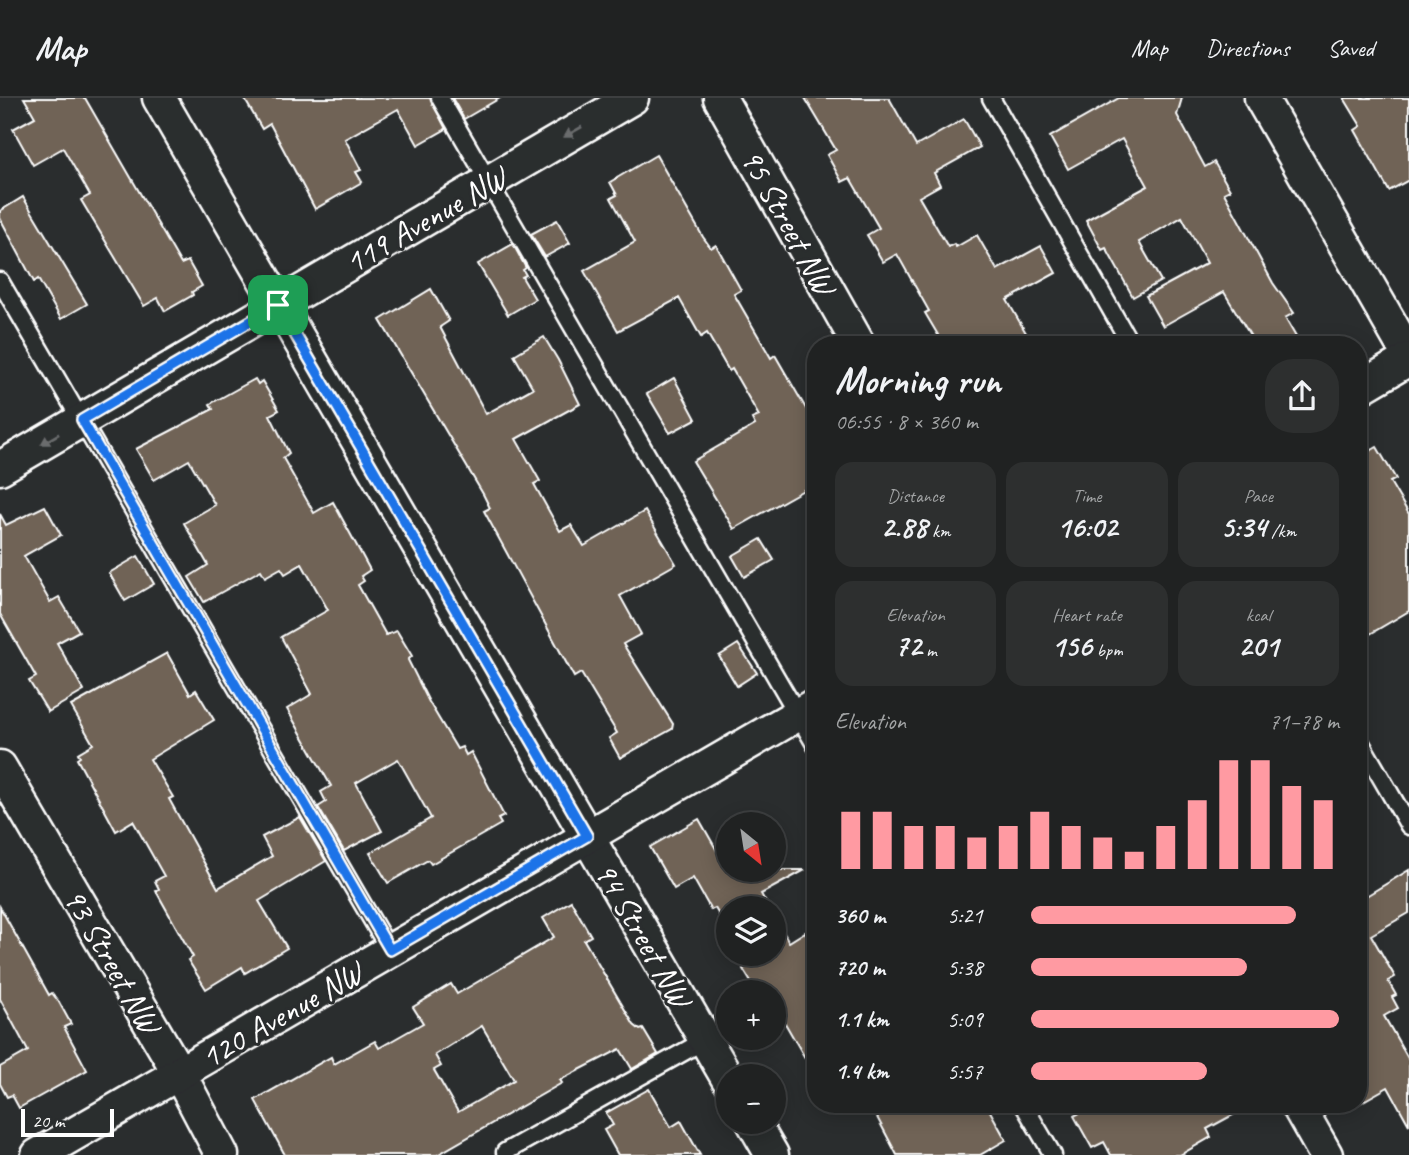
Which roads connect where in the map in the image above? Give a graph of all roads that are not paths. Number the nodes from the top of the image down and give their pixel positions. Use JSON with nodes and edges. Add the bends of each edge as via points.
{"nodes":[{"id":1,"x":159,"y":98,"type":"edge"},
{"id":2,"x":440,"y":98,"type":"edge"},
{"id":3,"x":632,"y":98,"type":"edge"},
{"id":4,"x":720,"y":98,"type":"edge"},
{"id":5,"x":990,"y":98,"type":"edge"},
{"id":6,"x":1261,"y":98,"type":"edge"},
{"id":7,"x":488,"y":183,"type":"junction"},
{"id":8,"x":0,"y":281,"type":"edge"},
{"id":9,"x":278,"y":305,"type":"junction"},
{"id":10,"x":854,"y":336,"type":"edge"},
{"id":11,"x":1126,"y":336,"type":"edge"},
{"id":12,"x":1409,"y":358,"type":"edge"},
{"id":13,"x":1367,"y":384,"type":"edge"},
{"id":14,"x":82,"y":420,"type":"junction"},
{"id":15,"x":0,"y":468,"type":"edge"},
{"id":16,"x":806,"y":709,"type":"edge"},
{"id":17,"x":1367,"y":754,"type":"edge"},
{"id":18,"x":0,"y":767,"type":"edge"},
{"id":19,"x":1409,"y":826,"type":"edge"},
{"id":20,"x":587,"y":836,"type":"junction"},
{"id":21,"x":390,"y":950,"type":"junction"},
{"id":22,"x":705,"y":1040,"type":"junction"},
{"id":23,"x":719,"y":1064,"type":"edge"},
{"id":24,"x":179,"y":1073,"type":"junction"},
{"id":25,"x":1028,"y":1113,"type":"edge"},
{"id":26,"x":1302,"y":1113,"type":"edge"},
{"id":27,"x":760,"y":1134,"type":"edge"},
{"id":28,"x":504,"y":1154,"type":"edge"},
{"id":29,"x":38,"y":1155,"type":"edge"},
{"id":30,"x":222,"y":1155,"type":"edge"},
{"id":31,"x":772,"y":1155,"type":"edge"},
{"id":32,"x":1053,"y":1155,"type":"edge"},
{"id":33,"x":1326,"y":1155,"type":"edge"}],
"edges":[{"from":1,"to":9,"type":"street","name":"94 Street NW"},
{"from":2,"to":7,"type":"lane"},
{"from":3,"to":7,"type":"street","name":"119 Avenue NW","one_way":true},
{"from":4,"to":10,"type":"street","name":"95 Street NW"},
{"from":5,"to":11,"type":"lane"},
{"from":6,"to":12,"type":"street"},
{"from":7,"to":9,"type":"street","name":"119 Avenue NW"},
{"from":7,"to":16,"type":"lane"},
{"from":8,"to":14,"type":"lane"},
{"from":9,"to":14,"type":"street","name":"119 Avenue NW"},
{"from":9,"to":20,"type":"street","name":"94 Street NW"},
{"from":12,"to":13,"type":"street"},
{"from":14,"to":15,"type":"street","name":"119 Avenue NW","one_way":true},
{"from":14,"to":21,"type":"lane"},
{"from":16,"to":20,"type":"street","name":"120 Avenue NW"},
{"from":17,"to":19,"type":"lane"},
{"from":18,"to":24,"type":"street","name":"93 Street NW"},
{"from":20,"to":21,"type":"street","name":"120 Avenue NW"},
{"from":20,"to":22,"type":"street","name":"94 Street NW"},
{"from":21,"to":24,"type":"street","name":"120 Avenue NW"},
{"from":22,"to":23,"type":"street","name":"94 Street NW"},
{"from":22,"to":28,"type":"lane"},
{"from":24,"to":29,"type":"street","name":"120 Avenue NW"},
{"from":24,"to":30,"type":"street","name":"93 Street NW"},
{"from":25,"to":32,"type":"lane"},
{"from":26,"to":33,"type":"street"},
{"from":27,"to":31,"type":"street"}]}
